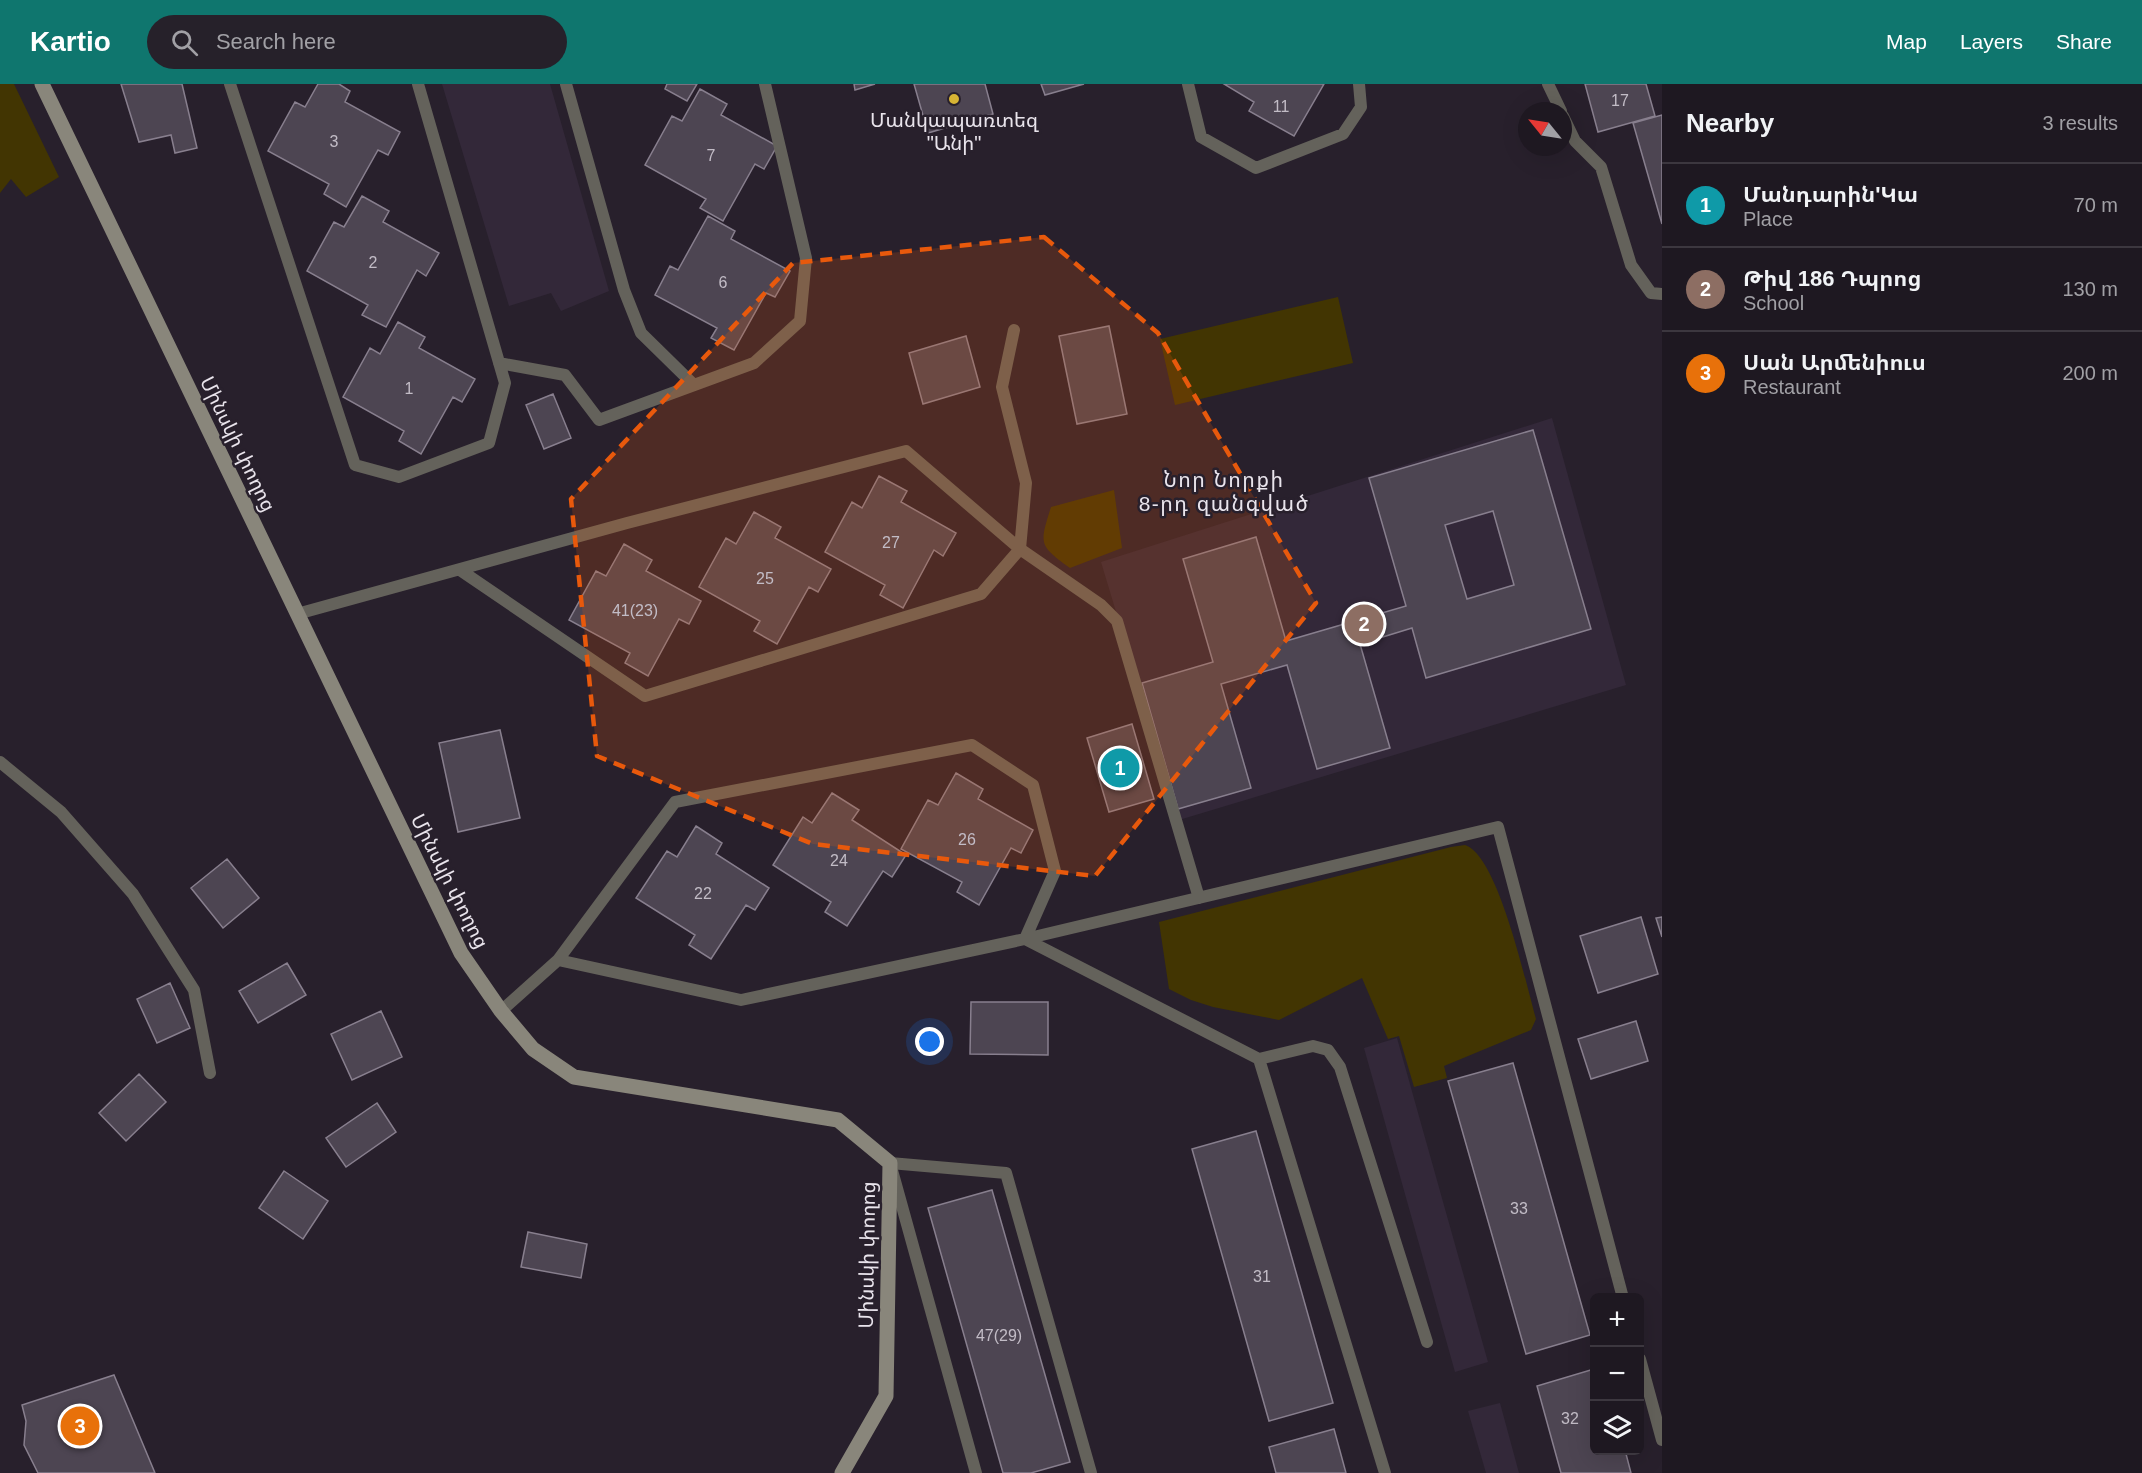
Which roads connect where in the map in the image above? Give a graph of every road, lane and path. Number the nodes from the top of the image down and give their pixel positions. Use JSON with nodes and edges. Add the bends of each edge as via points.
{"nodes":[{"id":1,"x":42,"y":84,"type":"edge"},
{"id":2,"x":230,"y":84,"type":"edge"},
{"id":3,"x":418,"y":84,"type":"edge"},
{"id":4,"x":566,"y":84,"type":"edge"},
{"id":5,"x":765,"y":84,"type":"edge"},
{"id":6,"x":1188,"y":84,"type":"edge"},
{"id":7,"x":1359,"y":84,"type":"edge"},
{"id":8,"x":1548,"y":84,"type":"edge"},
{"id":9,"x":1557,"y":102,"type":"edge"},
{"id":10,"x":1572,"y":135,"type":"edge"},
{"id":11,"x":1662,"y":294,"type":"edge"},
{"id":12,"x":1014,"y":330,"type":"dead end"},
{"id":13,"x":499,"y":363,"type":"junction"},
{"id":14,"x":694,"y":385,"type":"junction"},
{"id":15,"x":1020,"y":549,"type":"junction"},
{"id":16,"x":460,"y":570,"type":"junction"},
{"id":17,"x":297,"y":614,"type":"junction"},
{"id":18,"x":0,"y":762,"type":"edge"},
{"id":19,"x":1199,"y":898,"type":"junction"},
{"id":20,"x":1025,"y":939,"type":"junction"},
{"id":21,"x":558,"y":960,"type":"junction"},
{"id":22,"x":501,"y":1011,"type":"junction"},
{"id":23,"x":1259,"y":1059,"type":"junction"},
{"id":24,"x":210,"y":1073,"type":"dead end"},
{"id":25,"x":890,"y":1162,"type":"junction"},
{"id":26,"x":1622,"y":1293,"type":"edge"},
{"id":27,"x":1427,"y":1342,"type":"dead end"},
{"id":28,"x":1644,"y":1374,"type":"edge"},
{"id":29,"x":1662,"y":1440,"type":"edge"},
{"id":30,"x":1087,"y":1472,"type":"edge"},
{"id":31,"x":842,"y":1473,"type":"edge"},
{"id":32,"x":976,"y":1473,"type":"edge"},
{"id":33,"x":1385,"y":1473,"type":"edge"}],
"edges":[{"from":1,"to":17,"type":"main road","name":"Մինսկի փողոց"},
{"from":2,"to":13,"type":"lane","via":[[356,465],[399,477],[489,443],[504,383]]},
{"from":3,"to":13,"type":"lane"},
{"from":4,"to":14,"type":"lane","via":[[622,284],[641,333]]},
{"from":5,"to":14,"type":"lane","via":[[806,258],[800,321],[754,363]]},
{"from":6,"to":7,"type":"lane","via":[[1201,137],[1256,168],[1343,134],[1361,107]]},
{"from":8,"to":9,"type":"lane"},
{"from":10,"to":11,"type":"lane","via":[[1601,166],[1631,265],[1651,293]]},
{"from":12,"to":15,"type":"lane","via":[[1002,387],[1026,483]]},
{"from":13,"to":14,"type":"lane","via":[[565,375],[598,420]]},
{"from":15,"to":16,"type":"lane","via":[[906,451]]},
{"from":15,"to":16,"type":"lane","via":[[981,594],[645,696]]},
{"from":15,"to":19,"type":"lane","via":[[1101,605],[1117,621]]},
{"from":16,"to":17,"type":"lane"},
{"from":17,"to":22,"type":"main road","name":"Մինսկի փողոց","via":[[460,953]]},
{"from":18,"to":24,"type":"lane","via":[[62,812],[133,894],[194,990]]},
{"from":19,"to":20,"type":"lane"},
{"from":19,"to":26,"type":"lane","via":[[1498,827]]},
{"from":20,"to":21,"type":"lane","via":[[741,1000]]},
{"from":20,"to":21,"type":"lane","via":[[1055,871],[1033,784],[972,744],[675,802]]},
{"from":20,"to":23,"type":"lane"},
{"from":21,"to":22,"type":"lane"},
{"from":22,"to":25,"type":"main road","name":"Մինսկի փողոց","via":[[533,1049],[574,1077],[838,1120]]},
{"from":23,"to":27,"type":"lane","via":[[1313,1046],[1328,1050],[1340,1066]]},
{"from":23,"to":33,"type":"lane"},
{"from":25,"to":30,"type":"lane","via":[[1006,1173]]},
{"from":25,"to":31,"type":"main road","name":"Մինսկի փողոց","via":[[886,1396]]},
{"from":25,"to":32,"type":"lane"},
{"from":28,"to":29,"type":"lane"}]}
